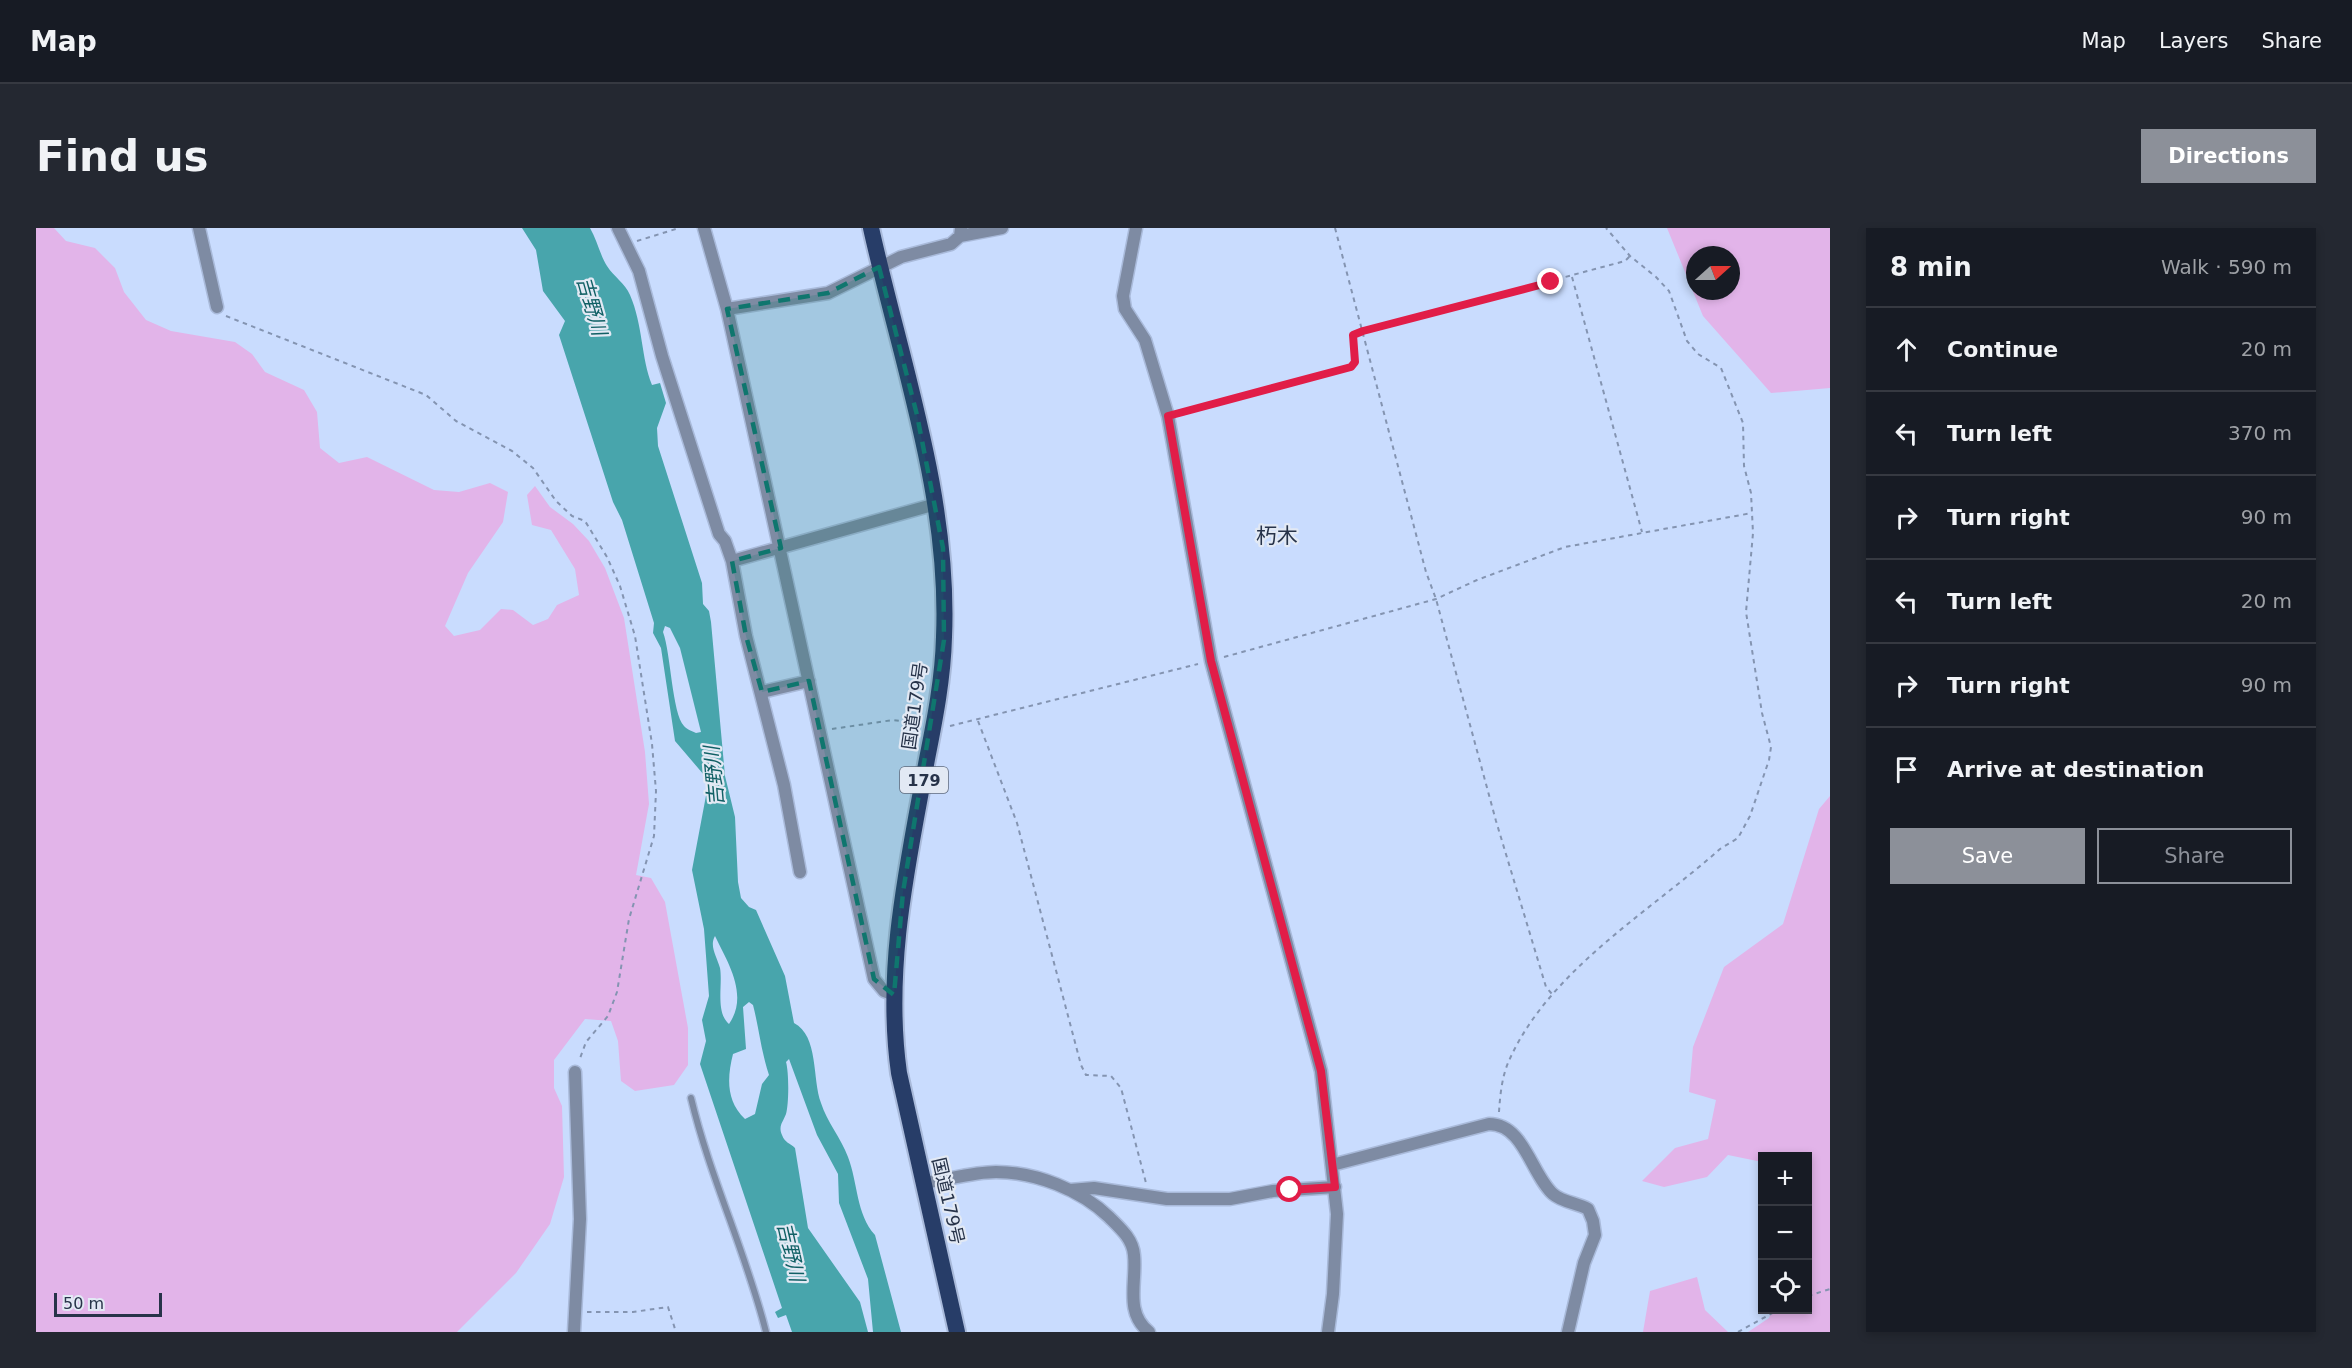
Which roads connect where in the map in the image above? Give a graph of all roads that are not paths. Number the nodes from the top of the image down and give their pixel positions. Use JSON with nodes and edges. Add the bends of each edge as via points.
{"nodes":[{"id":1,"x":199,"y":228,"type":"edge"},
{"id":2,"x":618,"y":228,"type":"edge"},
{"id":3,"x":704,"y":228,"type":"edge"},
{"id":4,"x":870,"y":228,"type":"edge"},
{"id":5,"x":1002,"y":228,"type":"edge"},
{"id":6,"x":1136,"y":228,"type":"edge"},
{"id":7,"x":961,"y":232,"type":"edge"},
{"id":8,"x":879,"y":267,"type":"junction"},
{"id":9,"x":217,"y":307,"type":"road end"},
{"id":10,"x":727,"y":309,"type":"junction"},
{"id":11,"x":936,"y":504,"type":"junction"},
{"id":12,"x":780,"y":548,"type":"junction"},
{"id":13,"x":732,"y":561,"type":"junction"},
{"id":14,"x":809,"y":681,"type":"junction"},
{"id":15,"x":762,"y":692,"type":"junction"},
{"id":16,"x":800,"y":872,"type":"dead end"},
{"id":17,"x":894,"y":995,"type":"junction"},
{"id":18,"x":575,"y":1072,"type":"road end"},
{"id":19,"x":691,"y":1098,"type":"dead end"},
{"id":20,"x":1332,"y":1165,"type":"junction"},
{"id":21,"x":924,"y":1183,"type":"junction"},
{"id":22,"x":1335,"y":1187,"type":"junction"},
{"id":23,"x":1069,"y":1190,"type":"junction"},
{"id":24,"x":574,"y":1332,"type":"edge"},
{"id":25,"x":765,"y":1332,"type":"edge"},
{"id":26,"x":957,"y":1332,"type":"edge"},
{"id":27,"x":1149,"y":1332,"type":"edge"},
{"id":28,"x":1328,"y":1332,"type":"edge"},
{"id":29,"x":1568,"y":1332,"type":"edge"}],
"edges":[{"from":1,"to":9,"type":"street"},
{"from":2,"to":13,"type":"street","via":[[639,271],[719,534]]},
{"from":3,"to":10,"type":"street"},
{"from":4,"to":8,"type":"highway","name":"国道179号","number":"179"},
{"from":5,"to":7,"type":"street"},
{"from":6,"to":20,"type":"street","via":[[1123,296],[1125,309],[1145,340],[1168,416],[1211,661],[1321,1071]]},
{"from":7,"to":8,"type":"street","via":[[951,244]]},
{"from":8,"to":10,"type":"street","via":[[828,293]]},
{"from":8,"to":11,"type":"highway","name":"国道179号","number":"179"},
{"from":10,"to":12,"type":"street"},
{"from":11,"to":12,"type":"street"},
{"from":11,"to":17,"type":"highway","name":"国道179号","number":"179","via":[[945,596],[944,640],[934,725],[903,892]]},
{"from":12,"to":13,"type":"street"},
{"from":12,"to":14,"type":"street"},
{"from":13,"to":15,"type":"street"},
{"from":14,"to":15,"type":"street"},
{"from":14,"to":17,"type":"street","via":[[874,979],[884,991]]},
{"from":15,"to":16,"type":"street"},
{"from":17,"to":21,"type":"highway","name":"国道179号","number":"179","via":[[893,1031],[899,1073]]},
{"from":18,"to":24,"type":"street","via":[[580,1219]]},
{"from":19,"to":25,"type":"lane"},
{"from":20,"to":22,"type":"street"},
{"from":20,"to":29,"type":"street","via":[[1469,1128],[1498,1124],[1513,1134],[1555,1197],[1588,1209],[1593,1221],[1595,1235],[1584,1263]]},
{"from":21,"to":23,"type":"street","via":[[996,1172],[1032,1176]]},
{"from":21,"to":26,"type":"highway","name":"国道179号","number":"179"},
{"from":22,"to":23,"type":"street","via":[[1273,1191],[1230,1199],[1167,1199],[1094,1188]]},
{"from":22,"to":28,"type":"street","via":[[1333,1294]]},
{"from":23,"to":27,"type":"street","via":[[1098,1206],[1131,1241],[1136,1315]]}]}
